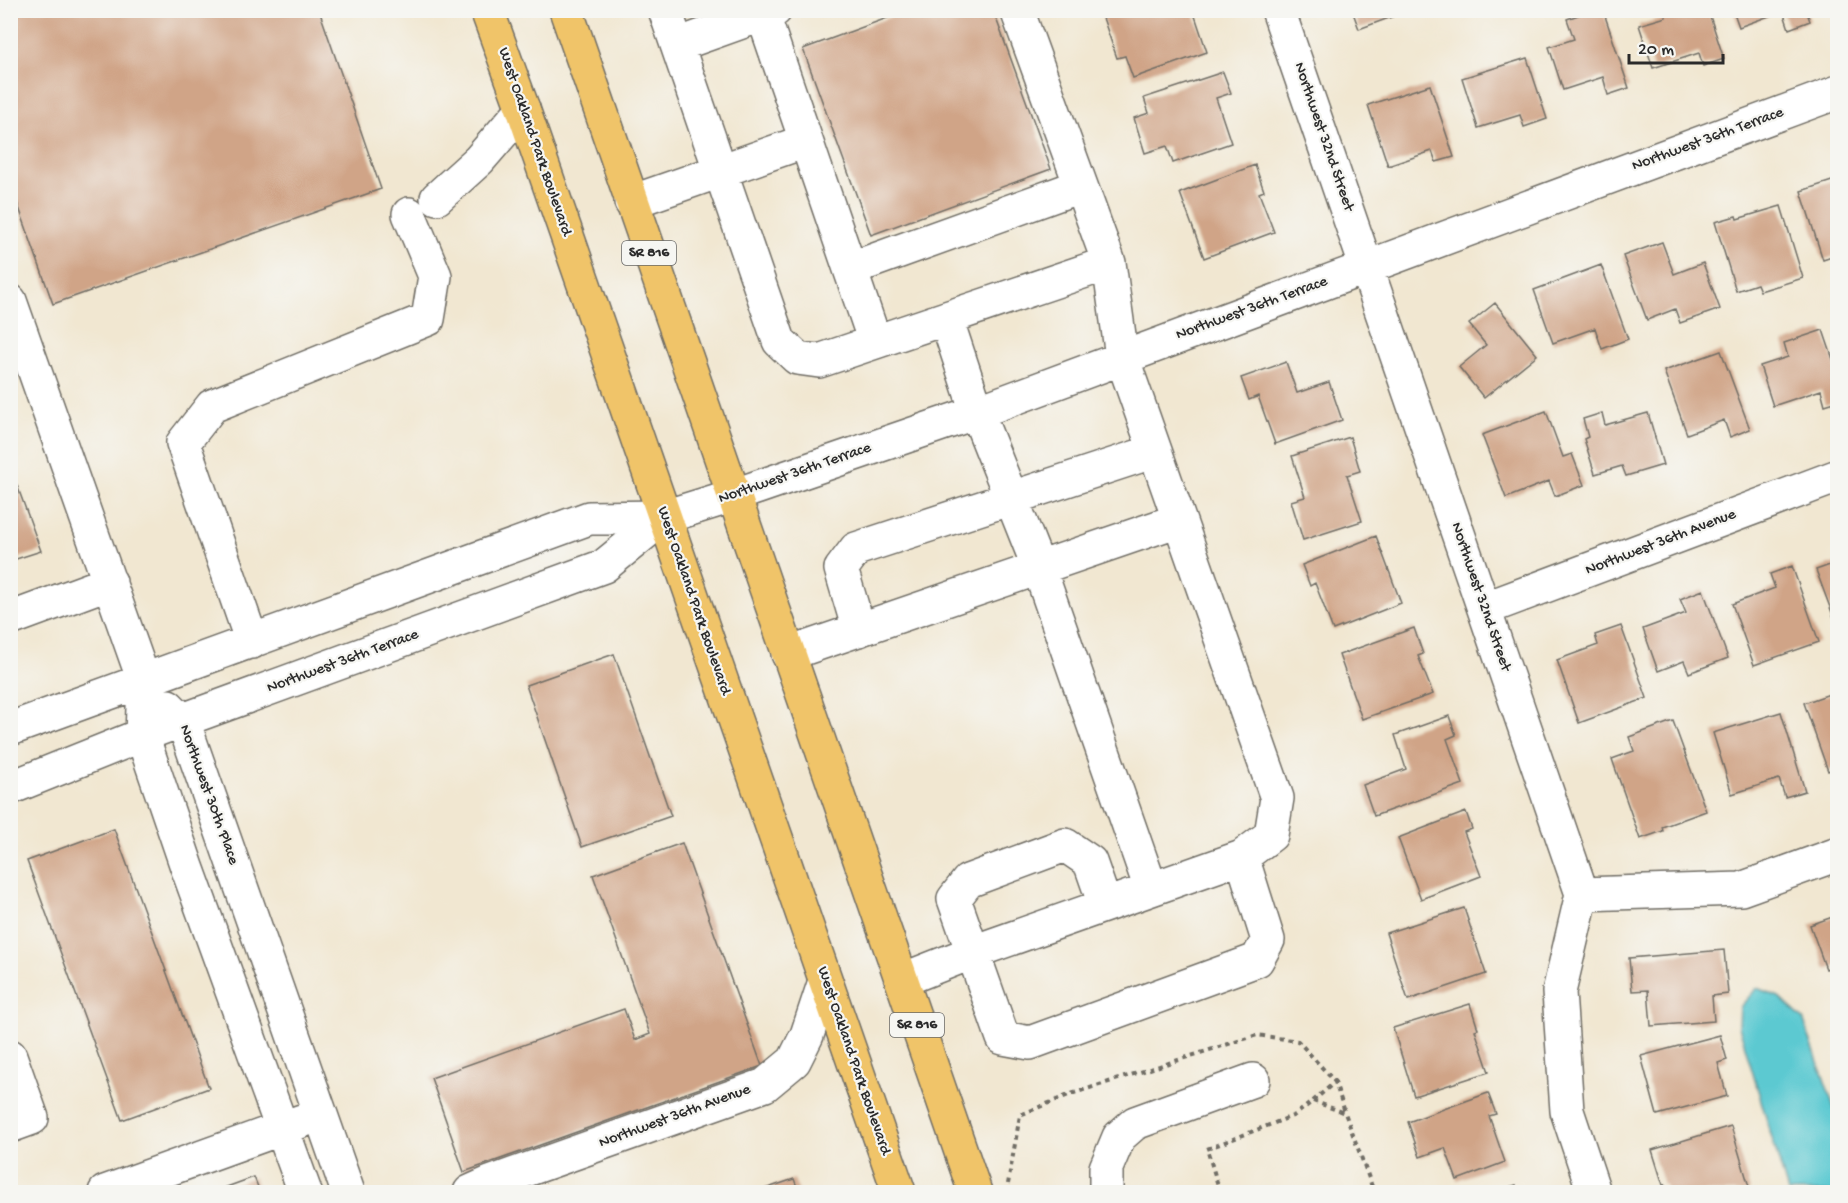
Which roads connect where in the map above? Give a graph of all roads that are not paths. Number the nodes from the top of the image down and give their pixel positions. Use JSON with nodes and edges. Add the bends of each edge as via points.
{"nodes":[{"id":1,"x":487,"y":10,"type":"edge"},
{"id":2,"x":566,"y":10,"type":"edge"},
{"id":3,"x":665,"y":10,"type":"edge"},
{"id":4,"x":1017,"y":10,"type":"edge"},
{"id":5,"x":1278,"y":10,"type":"edge"},
{"id":6,"x":769,"y":13,"type":"edge"},
{"id":7,"x":677,"y":45,"type":"junction"},
{"id":8,"x":1838,"y":92,"type":"edge"},
{"id":9,"x":523,"y":109,"type":"junction"},
{"id":10,"x":806,"y":141,"type":"junction"},
{"id":11,"x":720,"y":171,"type":"junction"},
{"id":12,"x":1080,"y":186,"type":"junction"},
{"id":13,"x":632,"y":202,"type":"junction"},
{"id":14,"x":1109,"y":263,"type":"junction"},
{"id":15,"x":1368,"y":266,"type":"junction"},
{"id":16,"x":850,"y":269,"type":"junction"},
{"id":17,"x":10,"y":301,"type":"edge"},
{"id":18,"x":946,"y":318,"type":"junction"},
{"id":19,"x":875,"y":342,"type":"junction"},
{"id":20,"x":1122,"y":357,"type":"junction"},
{"id":21,"x":976,"y":412,"type":"junction"},
{"id":22,"x":1155,"y":451,"type":"junction"},
{"id":23,"x":1838,"y":476,"type":"edge"},
{"id":24,"x":735,"y":495,"type":"junction"},
{"id":25,"x":1011,"y":499,"type":"junction"},
{"id":26,"x":664,"y":517,"type":"junction"},
{"id":27,"x":1179,"y":519,"type":"junction"},
{"id":28,"x":1039,"y":568,"type":"junction"},
{"id":29,"x":110,"y":582,"type":"junction"},
{"id":30,"x":1484,"y":609,"type":"junction"},
{"id":31,"x":10,"y":619,"type":"edge"},
{"id":32,"x":859,"y":630,"type":"junction"},
{"id":33,"x":252,"y":642,"type":"junction"},
{"id":34,"x":788,"y":654,"type":"junction"},
{"id":35,"x":144,"y":681,"type":"junction"},
{"id":36,"x":183,"y":722,"type":"junction"},
{"id":37,"x":10,"y":729,"type":"edge"},
{"id":38,"x":142,"y":735,"type":"junction"},
{"id":39,"x":10,"y":788,"type":"edge"},
{"id":40,"x":229,"y":852,"type":"junction"},
{"id":41,"x":1838,"y":854,"type":"edge"},
{"id":42,"x":1242,"y":857,"type":"junction"},
{"id":43,"x":188,"y":867,"type":"junction"},
{"id":44,"x":1151,"y":889,"type":"junction"},
{"id":45,"x":1582,"y":894,"type":"junction"},
{"id":46,"x":1105,"y":905,"type":"junction"},
{"id":47,"x":973,"y":952,"type":"junction"},
{"id":48,"x":902,"y":980,"type":"junction"},
{"id":49,"x":825,"y":981,"type":"junction"},
{"id":50,"x":10,"y":1056,"type":"edge"},
{"id":51,"x":300,"y":1057,"type":"junction"},
{"id":52,"x":261,"y":1072,"type":"junction"},
{"id":53,"x":1253,"y":1080,"type":"dead end"},
{"id":54,"x":321,"y":1114,"type":"junction"},
{"id":55,"x":10,"y":1126,"type":"edge"},
{"id":56,"x":282,"y":1128,"type":"junction"},
{"id":57,"x":105,"y":1192,"type":"edge"},
{"id":58,"x":305,"y":1192,"type":"edge"},
{"id":59,"x":348,"y":1192,"type":"edge"},
{"id":60,"x":470,"y":1192,"type":"edge"},
{"id":61,"x":899,"y":1192,"type":"edge"},
{"id":62,"x":975,"y":1192,"type":"edge"},
{"id":63,"x":1106,"y":1192,"type":"edge"},
{"id":64,"x":1594,"y":1192,"type":"edge"}],
"edges":[{"from":1,"to":9,"type":"main road","name":"West Oakland Park Boulevard"},
{"from":2,"to":13,"type":"main road","number":"SR 816"},
{"from":3,"to":7,"type":"street"},
{"from":4,"to":12,"type":"street"},
{"from":5,"to":15,"type":"street","name":"Northwest 32nd Street"},
{"from":6,"to":7,"type":"street"},
{"from":6,"to":10,"type":"street"},
{"from":7,"to":11,"type":"street"},
{"from":8,"to":15,"type":"street","name":"Northwest 36th Terrace"},
{"from":9,"to":26,"type":"main road","name":"West Oakland Park Boulevard"},
{"from":9,"to":33,"type":"street","via":[[479,160],[423,206],[435,276],[428,319],[212,406],[183,443]]},
{"from":10,"to":11,"type":"street"},
{"from":10,"to":16,"type":"street"},
{"from":11,"to":13,"type":"street"},
{"from":11,"to":19,"type":"street","via":[[779,341],[797,358],[819,362]]},
{"from":12,"to":14,"type":"street"},
{"from":12,"to":16,"type":"street"},
{"from":13,"to":24,"type":"main road","number":"SR 816"},
{"from":14,"to":18,"type":"street"},
{"from":14,"to":20,"type":"street"},
{"from":15,"to":20,"type":"street","name":"Northwest 36th Terrace"},
{"from":15,"to":30,"type":"street","name":"Northwest 32nd Street"},
{"from":16,"to":19,"type":"street"},
{"from":17,"to":29,"type":"street"},
{"from":18,"to":19,"type":"street"},
{"from":18,"to":21,"type":"street"},
{"from":20,"to":21,"type":"street","name":"Northwest 36th Terrace"},
{"from":20,"to":22,"type":"street"},
{"from":21,"to":24,"type":"street","name":"Northwest 36th Terrace"},
{"from":21,"to":25,"type":"street"},
{"from":22,"to":25,"type":"street"},
{"from":22,"to":27,"type":"street"},
{"from":23,"to":30,"type":"street","name":"Northwest 36th Avenue"},
{"from":24,"to":26,"type":"street","name":"Northwest 36th Terrace"},
{"from":24,"to":34,"type":"main road","number":"SR 816"},
{"from":25,"to":28,"type":"street"},
{"from":25,"to":32,"type":"street","via":[[856,549],[841,569]]},
{"from":26,"to":33,"type":"street","name":"Northwest 36th Terrace","via":[[589,518]]},
{"from":26,"to":36,"type":"street","name":"Northwest 36th Terrace","via":[[604,566]]},
{"from":26,"to":49,"type":"main road","name":"West Oakland Park Boulevard"},
{"from":27,"to":28,"type":"street"},
{"from":27,"to":42,"type":"street","via":[[1277,798],[1271,835]]},
{"from":28,"to":32,"type":"street"},
{"from":28,"to":44,"type":"street"},
{"from":29,"to":31,"type":"street"},
{"from":29,"to":35,"type":"street"},
{"from":30,"to":45,"type":"street","name":"Northwest 32nd Street"},
{"from":32,"to":34,"type":"street"},
{"from":33,"to":35,"type":"street","name":"Northwest 36th Terrace"},
{"from":34,"to":48,"type":"main road","number":"SR 816"},
{"from":35,"to":36,"type":"street","name":"Northwest 30th Place"},
{"from":35,"to":37,"type":"street","name":"Northwest 36th Terrace"},
{"from":35,"to":38,"type":"street"},
{"from":36,"to":38,"type":"street","name":"Northwest 36th Terrace"},
{"from":36,"to":40,"type":"street","name":"Northwest 30th Place"},
{"from":38,"to":39,"type":"street","name":"Northwest 36th Terrace"},
{"from":38,"to":43,"type":"street"},
{"from":40,"to":43,"type":"street"},
{"from":40,"to":51,"type":"street","name":"Northwest 30th Place"},
{"from":41,"to":45,"type":"street","via":[[1741,889]]},
{"from":42,"to":44,"type":"street"},
{"from":42,"to":47,"type":"street","via":[[1268,940],[1257,960],[1029,1043],[1003,1038]]},
{"from":43,"to":52,"type":"street"},
{"from":44,"to":46,"type":"street"},
{"from":45,"to":64,"type":"street","via":[[1559,992],[1567,1111]]},
{"from":46,"to":47,"type":"street"},
{"from":46,"to":47,"type":"street","via":[[1090,862],[1065,845],[968,881],[954,899]]},
{"from":47,"to":48,"type":"street"},
{"from":48,"to":62,"type":"main road","number":"SR 816"},
{"from":49,"to":60,"type":"street","name":"Northwest 36th Avenue","via":[[794,1061],[765,1085]]},
{"from":49,"to":61,"type":"main road","name":"West Oakland Park Boulevard"},
{"from":50,"to":55,"type":"street","via":[[32,1118]]},
{"from":51,"to":52,"type":"street"},
{"from":51,"to":54,"type":"street","name":"Northwest 30th Place"},
{"from":52,"to":56,"type":"street"},
{"from":53,"to":63,"type":"street","via":[[1135,1123],[1119,1137],[1106,1168]]},
{"from":54,"to":56,"type":"street"},
{"from":54,"to":59,"type":"street","name":"Northwest 30th Place"},
{"from":56,"to":57,"type":"street"},
{"from":56,"to":58,"type":"street"}]}
